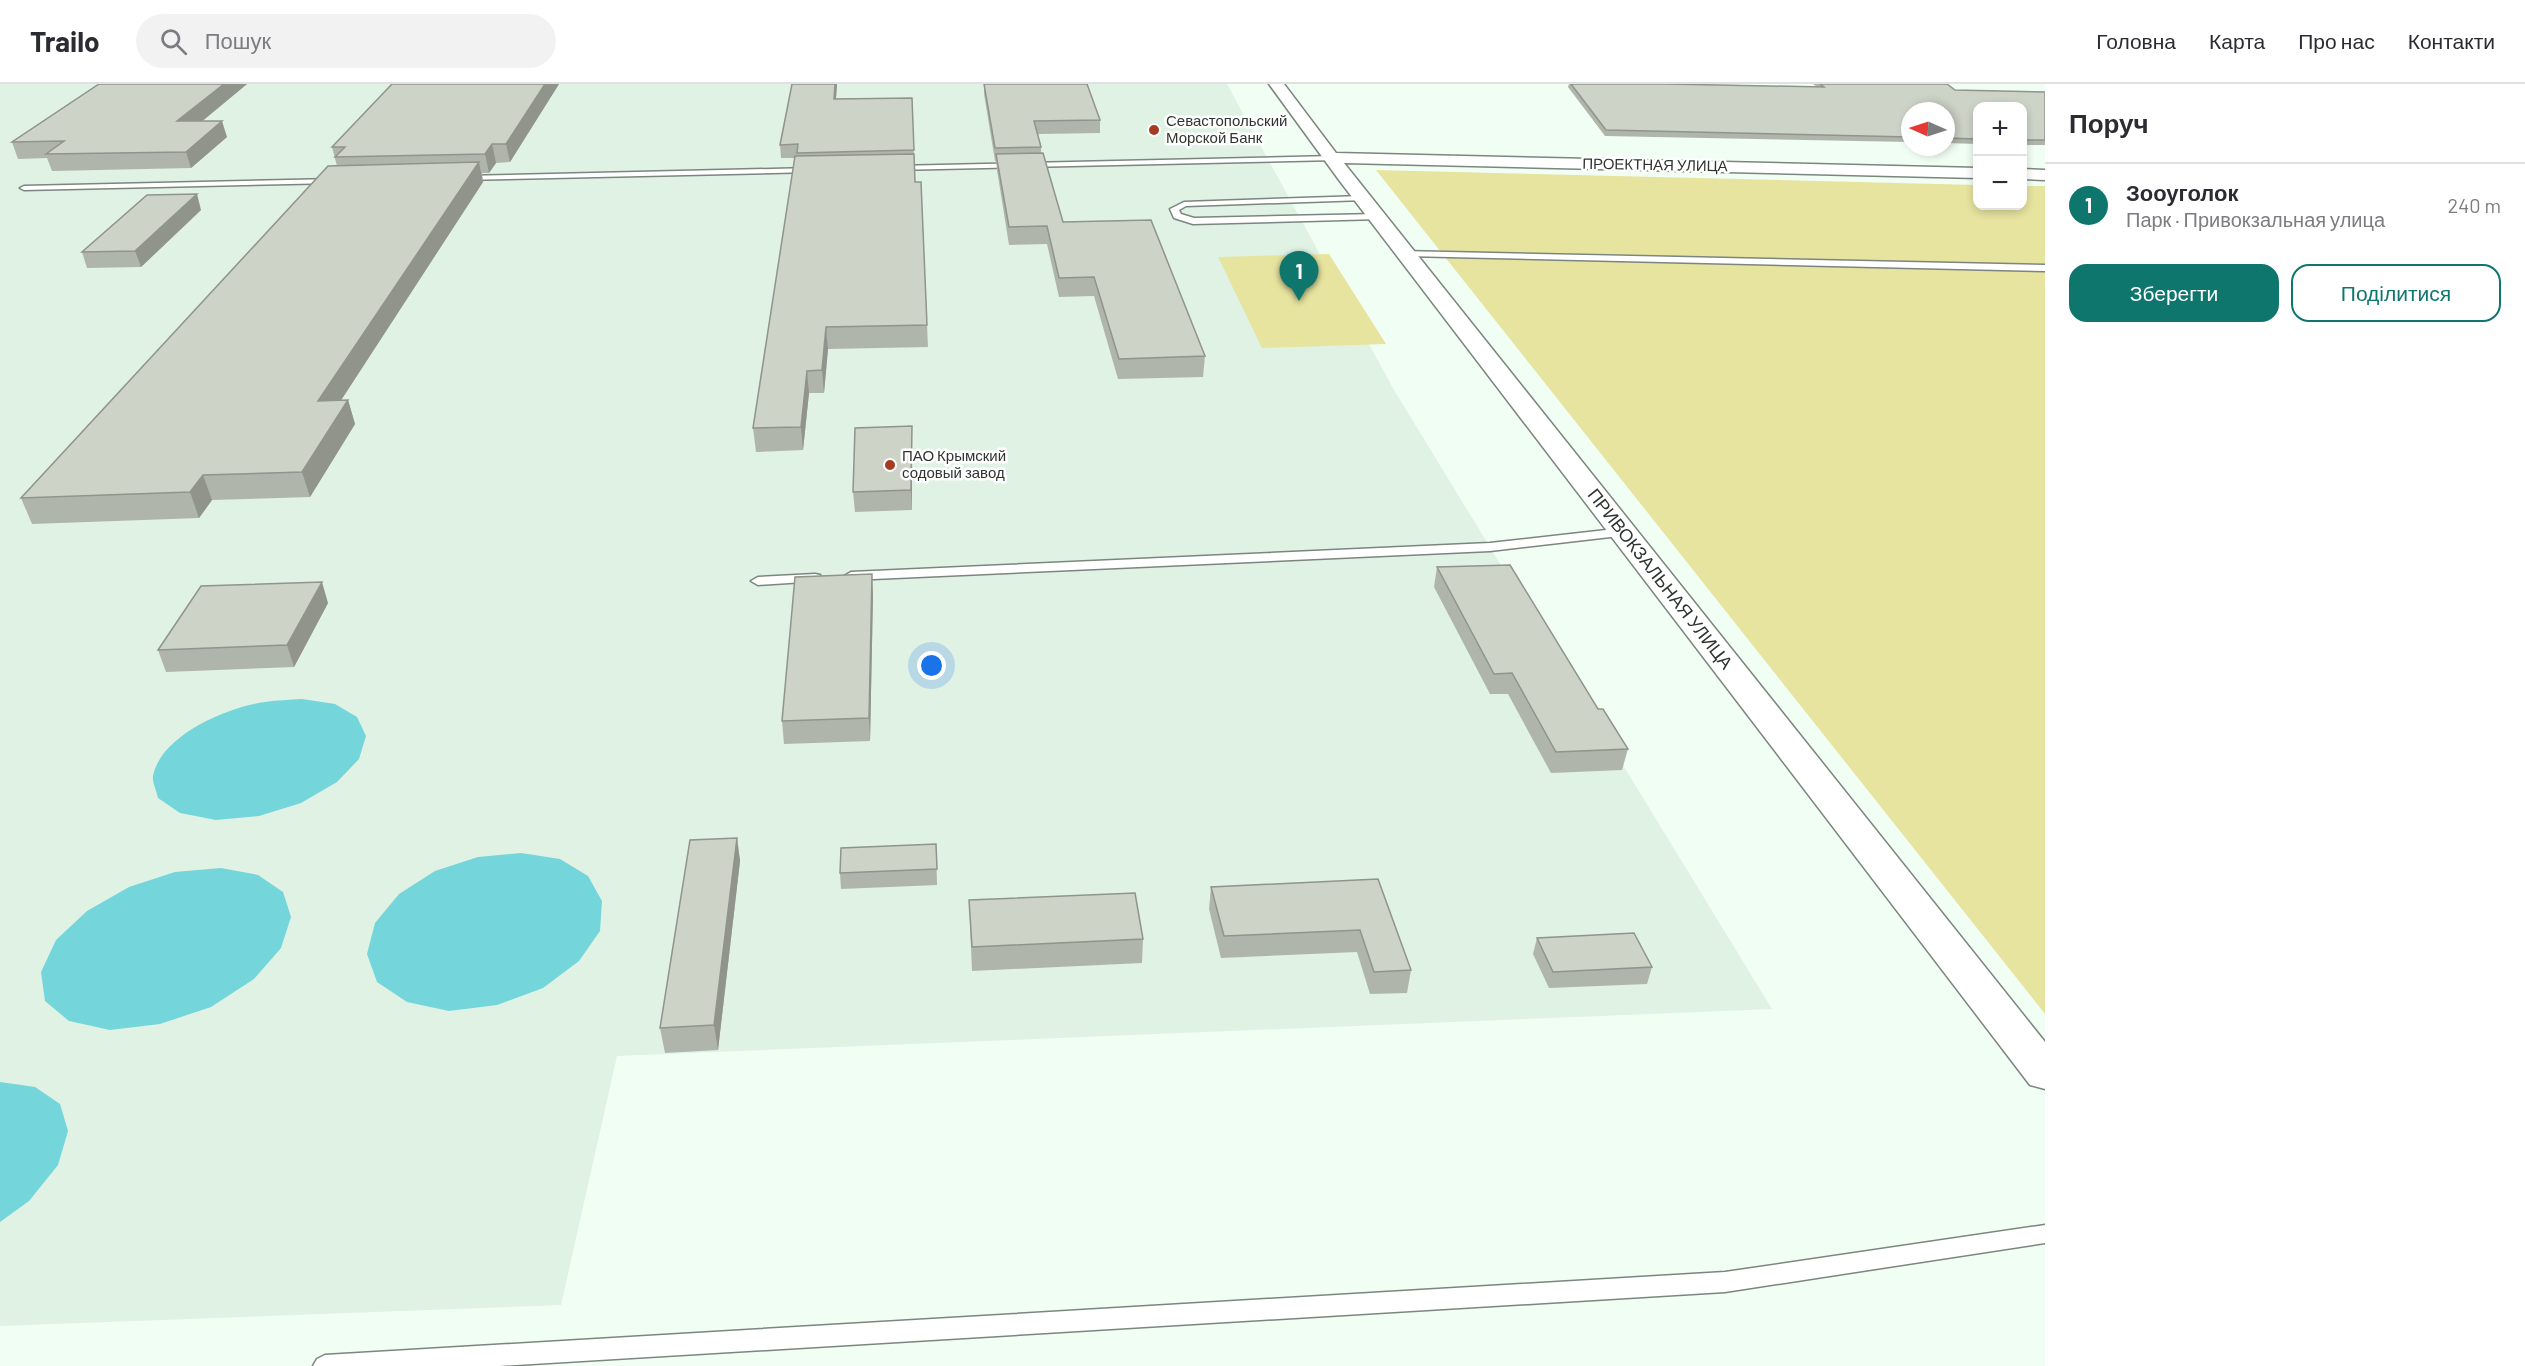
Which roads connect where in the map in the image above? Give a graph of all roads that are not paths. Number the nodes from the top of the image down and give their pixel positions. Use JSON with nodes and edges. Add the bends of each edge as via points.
{"nodes":[{"id":1,"x":1276,"y":84,"type":"edge"},
{"id":2,"x":1333,"y":158,"type":"junction"},
{"id":3,"x":886,"y":168,"type":"edge"},
{"id":4,"x":826,"y":170,"type":"edge"},
{"id":5,"x":1973,"y":173,"type":"edge"},
{"id":6,"x":2027,"y":174,"type":"edge"},
{"id":7,"x":2045,"y":175,"type":"edge"},
{"id":8,"x":455,"y":178,"type":"edge"},
{"id":9,"x":347,"y":180,"type":"edge"},
{"id":10,"x":24,"y":188,"type":"dead end"},
{"id":11,"x":1370,"y":207,"type":"junction"},
{"id":12,"x":1405,"y":252,"type":"junction"},
{"id":13,"x":2045,"y":268,"type":"edge"},
{"id":14,"x":1624,"y":532,"type":"junction"},
{"id":15,"x":758,"y":581,"type":"dead end"},
{"id":16,"x":2045,"y":1073,"type":"edge"},
{"id":17,"x":2045,"y":1234,"type":"edge"},
{"id":18,"x":325,"y":1366,"type":"edge"}],
"edges":[{"from":1,"to":2,"type":"main road","name":"ПРИВОКЗАЛЬНАЯ УЛИЦА"},
{"from":2,"to":3,"type":"lane"},
{"from":2,"to":5,"type":"main road","name":"ПРОЕКТНАЯ УЛИЦА"},
{"from":2,"to":11,"type":"main road","name":"ПРИВОКЗАЛЬНАЯ УЛИЦА"},
{"from":4,"to":8,"type":"lane"},
{"from":6,"to":7,"type":"main road"},
{"from":9,"to":10,"type":"lane"},
{"from":11,"to":11,"type":"lane","via":[[1184,204],[1174,209],[1177,216],[1193,221]]},
{"from":11,"to":12,"type":"main road","name":"ПРИВОКЗАЛЬНАЯ УЛИЦА"},
{"from":12,"to":13,"type":"lane"},
{"from":12,"to":14,"type":"main road","name":"ПРИВОКЗАЛЬНАЯ УЛИЦА"},
{"from":14,"to":15,"type":"lane","via":[[1490,548]]},
{"from":14,"to":16,"type":"main road","name":"ПРИВОКЗАЛЬНАЯ УЛИЦА"},
{"from":17,"to":18,"type":"lane","via":[[1725,1282]]}]}
